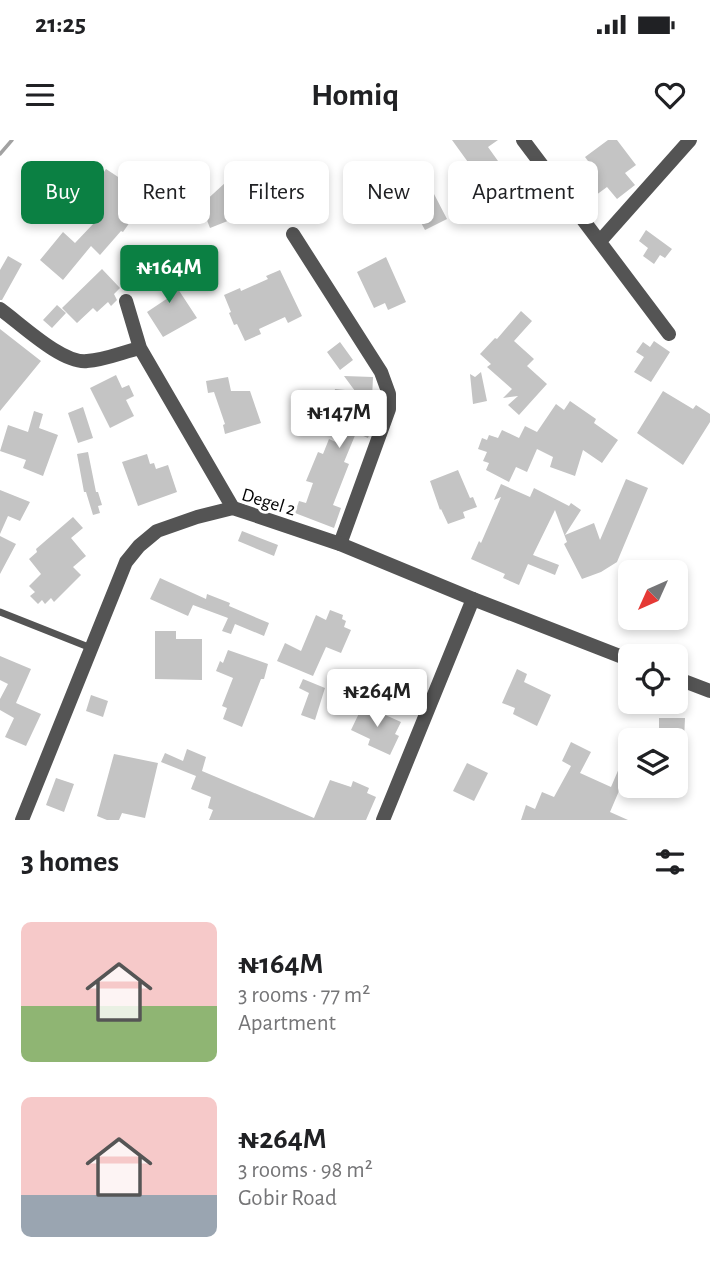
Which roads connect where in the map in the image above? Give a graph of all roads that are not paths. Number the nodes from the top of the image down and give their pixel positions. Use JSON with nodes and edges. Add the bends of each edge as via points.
{"nodes":[{"id":1,"x":523,"y":140,"type":"edge"},
{"id":2,"x":689,"y":140,"type":"edge"},
{"id":3,"x":293,"y":234,"type":"dead end"},
{"id":4,"x":601,"y":240,"type":"junction"},
{"id":5,"x":126,"y":301,"type":"dead end"},
{"id":6,"x":0,"y":309,"type":"edge"},
{"id":7,"x":669,"y":334,"type":"dead end"},
{"id":8,"x":140,"y":348,"type":"junction"},
{"id":9,"x":233,"y":508,"type":"junction"},
{"id":10,"x":340,"y":544,"type":"junction"},
{"id":11,"x":473,"y":600,"type":"junction"},
{"id":12,"x":0,"y":612,"type":"edge"},
{"id":13,"x":91,"y":648,"type":"junction"},
{"id":14,"x":618,"y":655,"type":"edge"},
{"id":15,"x":688,"y":683,"type":"edge"},
{"id":16,"x":710,"y":691,"type":"edge"},
{"id":17,"x":22,"y":820,"type":"edge"},
{"id":18,"x":383,"y":820,"type":"edge"}],
"edges":[{"from":1,"to":4,"type":"street"},
{"from":2,"to":4,"type":"street"},
{"from":3,"to":10,"type":"street","via":[[381,372],[389,394],[389,409]]},
{"from":4,"to":7,"type":"street"},
{"from":5,"to":8,"type":"street"},
{"from":6,"to":8,"type":"street","via":[[63,356],[77,360],[86,362]]},
{"from":8,"to":9,"type":"street"},
{"from":9,"to":10,"type":"street","name":"Degel 2"},
{"from":9,"to":13,"type":"street","name":"Degel 2","via":[[158,531],[139,546],[126,562]]},
{"from":10,"to":11,"type":"street","name":"Degel 2"},
{"from":11,"to":14,"type":"street","name":"Degel 2"},
{"from":11,"to":18,"type":"street"},
{"from":12,"to":13,"type":"lane"},
{"from":13,"to":17,"type":"street","name":"Degel 2"},
{"from":15,"to":16,"type":"street"}]}
